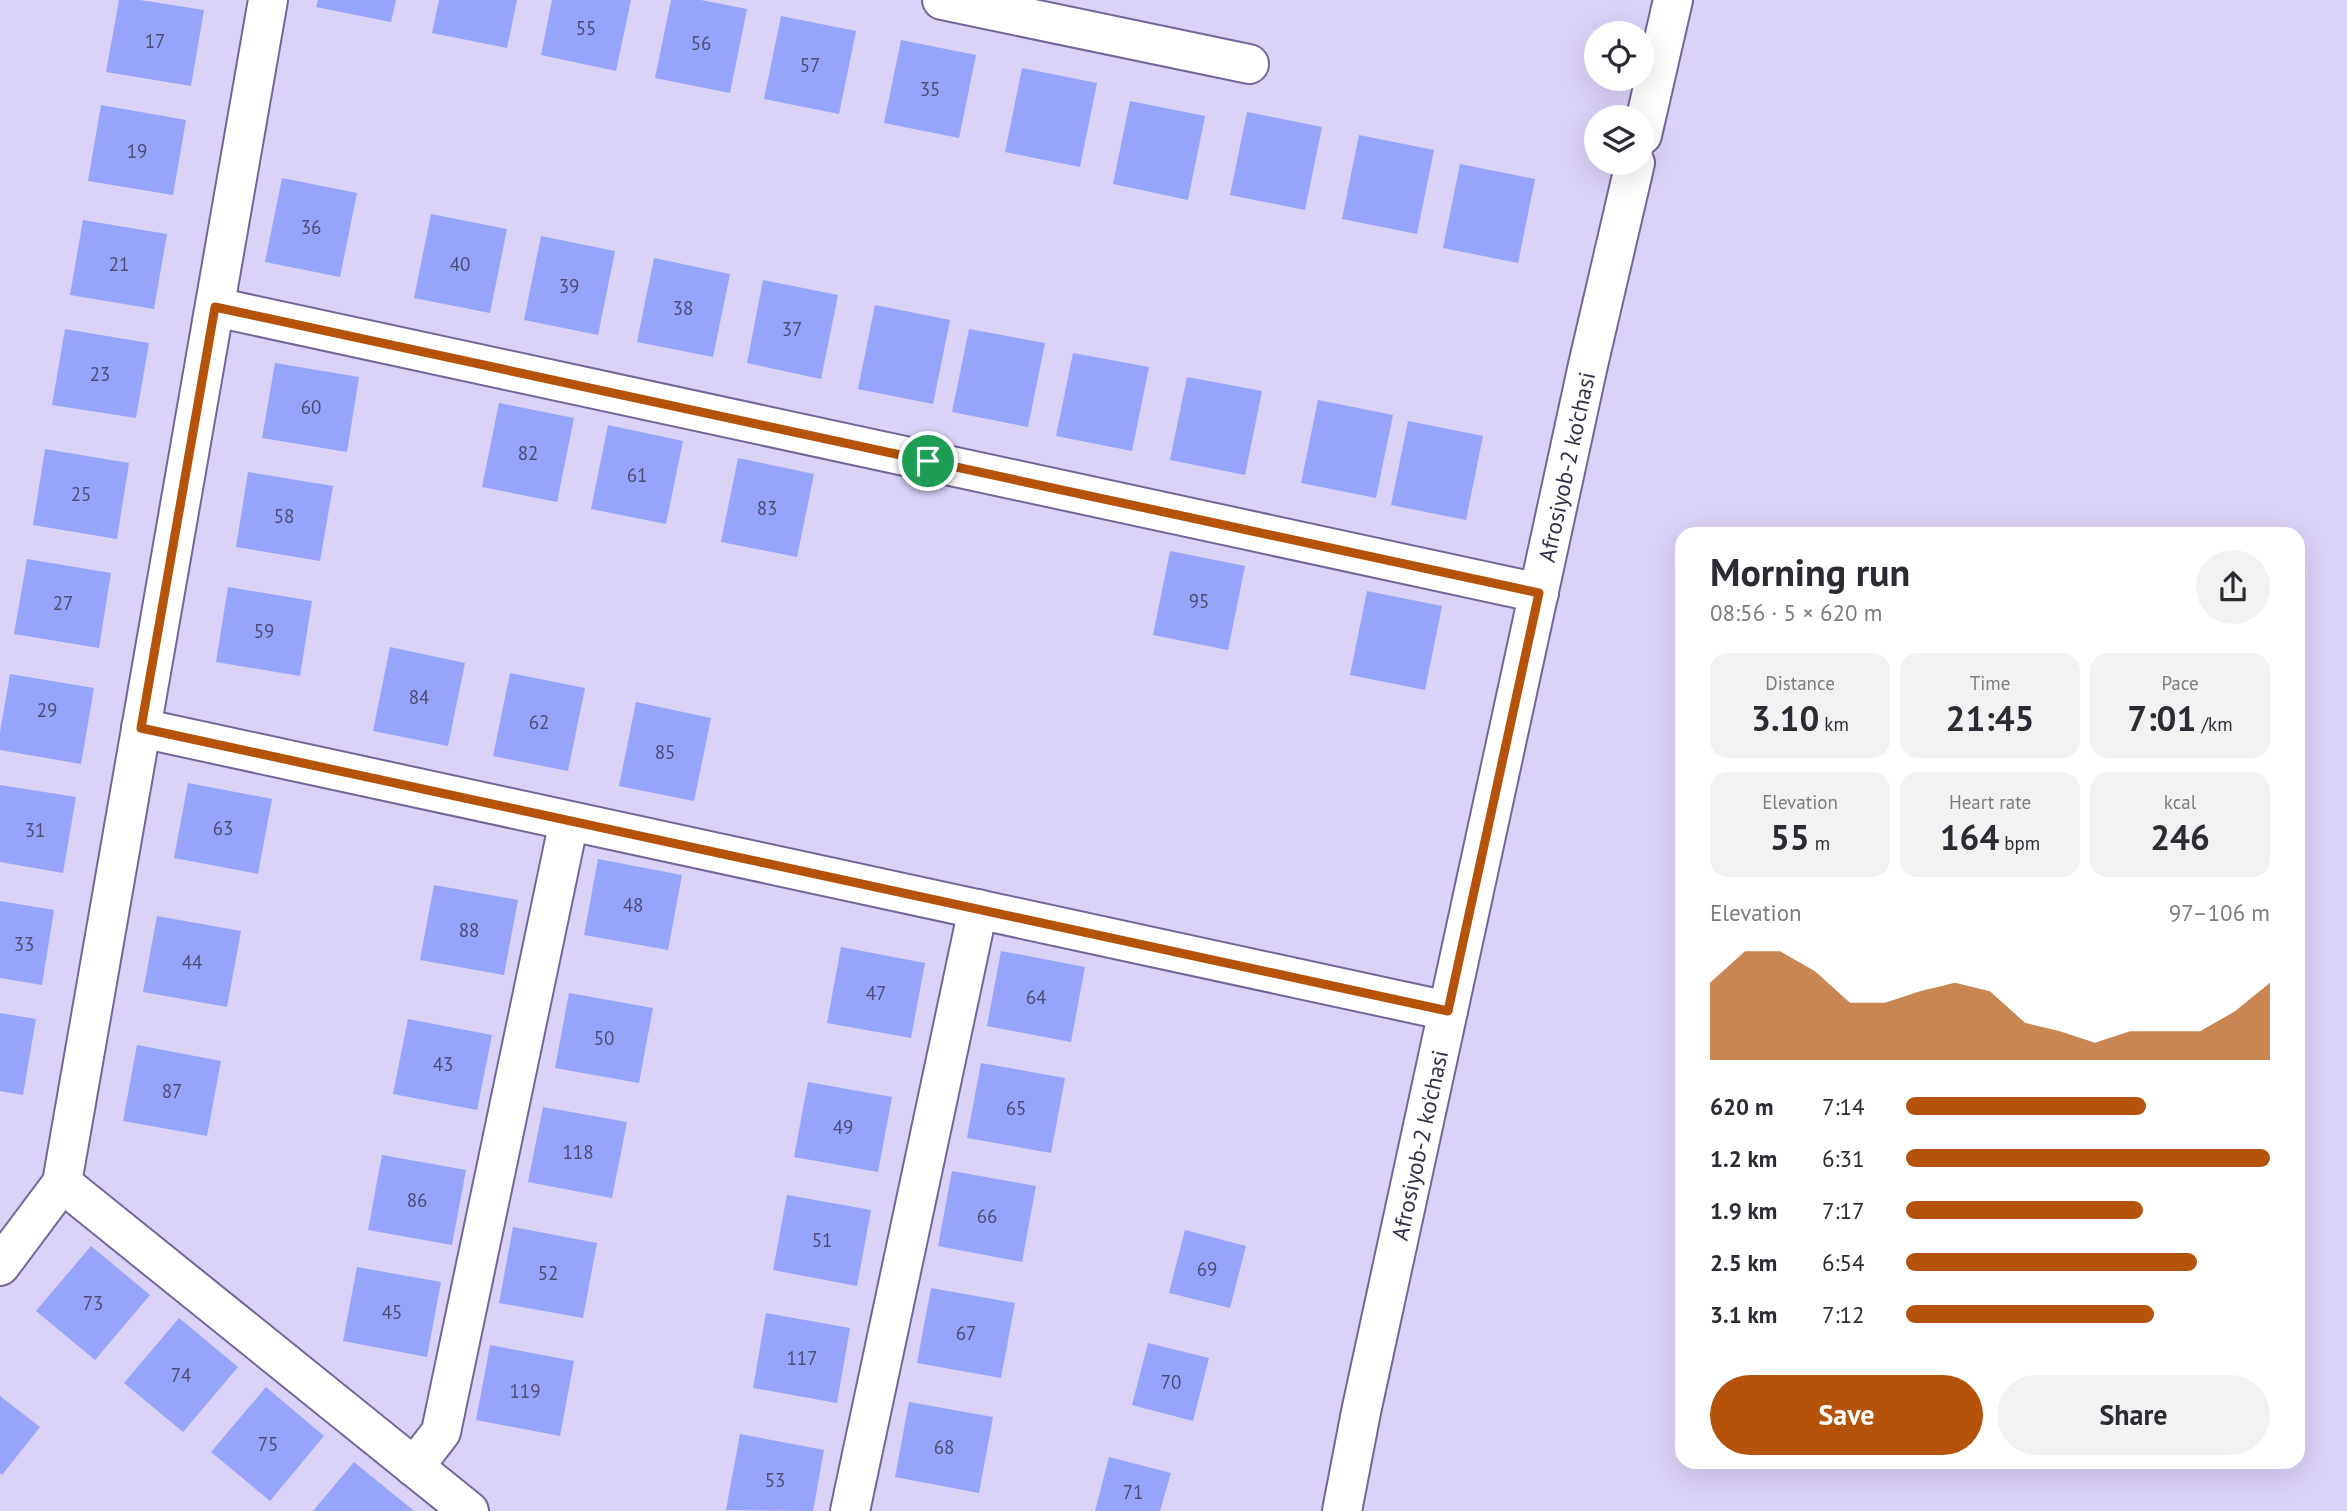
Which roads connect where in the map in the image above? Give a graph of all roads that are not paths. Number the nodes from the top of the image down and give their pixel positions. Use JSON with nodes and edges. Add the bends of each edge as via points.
{"nodes":[{"id":1,"x":268,"y":0,"type":"edge"},
{"id":2,"x":942,"y":0,"type":"edge"},
{"id":3,"x":1673,"y":0,"type":"edge"},
{"id":4,"x":1249,"y":64,"type":"dead end"},
{"id":5,"x":1649,"y":105,"type":"edge"},
{"id":6,"x":1632,"y":175,"type":"edge"},
{"id":7,"x":215,"y":307,"type":"junction"},
{"id":8,"x":1539,"y":593,"type":"junction"},
{"id":9,"x":141,"y":728,"type":"junction"},
{"id":10,"x":569,"y":821,"type":"junction"},
{"id":11,"x":978,"y":909,"type":"junction"},
{"id":12,"x":1448,"y":1011,"type":"junction"},
{"id":13,"x":62,"y":1183,"type":"junction"},
{"id":14,"x":0,"y":1266,"type":"edge"},
{"id":15,"x":414,"y":1467,"type":"junction"},
{"id":16,"x":469,"y":1511,"type":"edge"},
{"id":17,"x":850,"y":1511,"type":"edge"},
{"id":18,"x":1342,"y":1511,"type":"edge"}],
"edges":[{"from":1,"to":7,"type":"street"},
{"from":2,"to":4,"type":"street"},
{"from":3,"to":5,"type":"street"},
{"from":6,"to":8,"type":"street","name":"Afrosiyob-2 ko'chasi"},
{"from":7,"to":8,"type":"street"},
{"from":7,"to":9,"type":"street"},
{"from":8,"to":12,"type":"street","name":"Afrosiyob-2 ko'chasi"},
{"from":9,"to":10,"type":"street"},
{"from":9,"to":13,"type":"street"},
{"from":10,"to":11,"type":"street"},
{"from":10,"to":15,"type":"street","via":[[440,1432]]},
{"from":11,"to":12,"type":"street"},
{"from":11,"to":17,"type":"street"},
{"from":12,"to":18,"type":"street","name":"Afrosiyob-2 ko'chasi"},
{"from":13,"to":14,"type":"street"},
{"from":13,"to":15,"type":"street"},
{"from":15,"to":16,"type":"street"}]}
